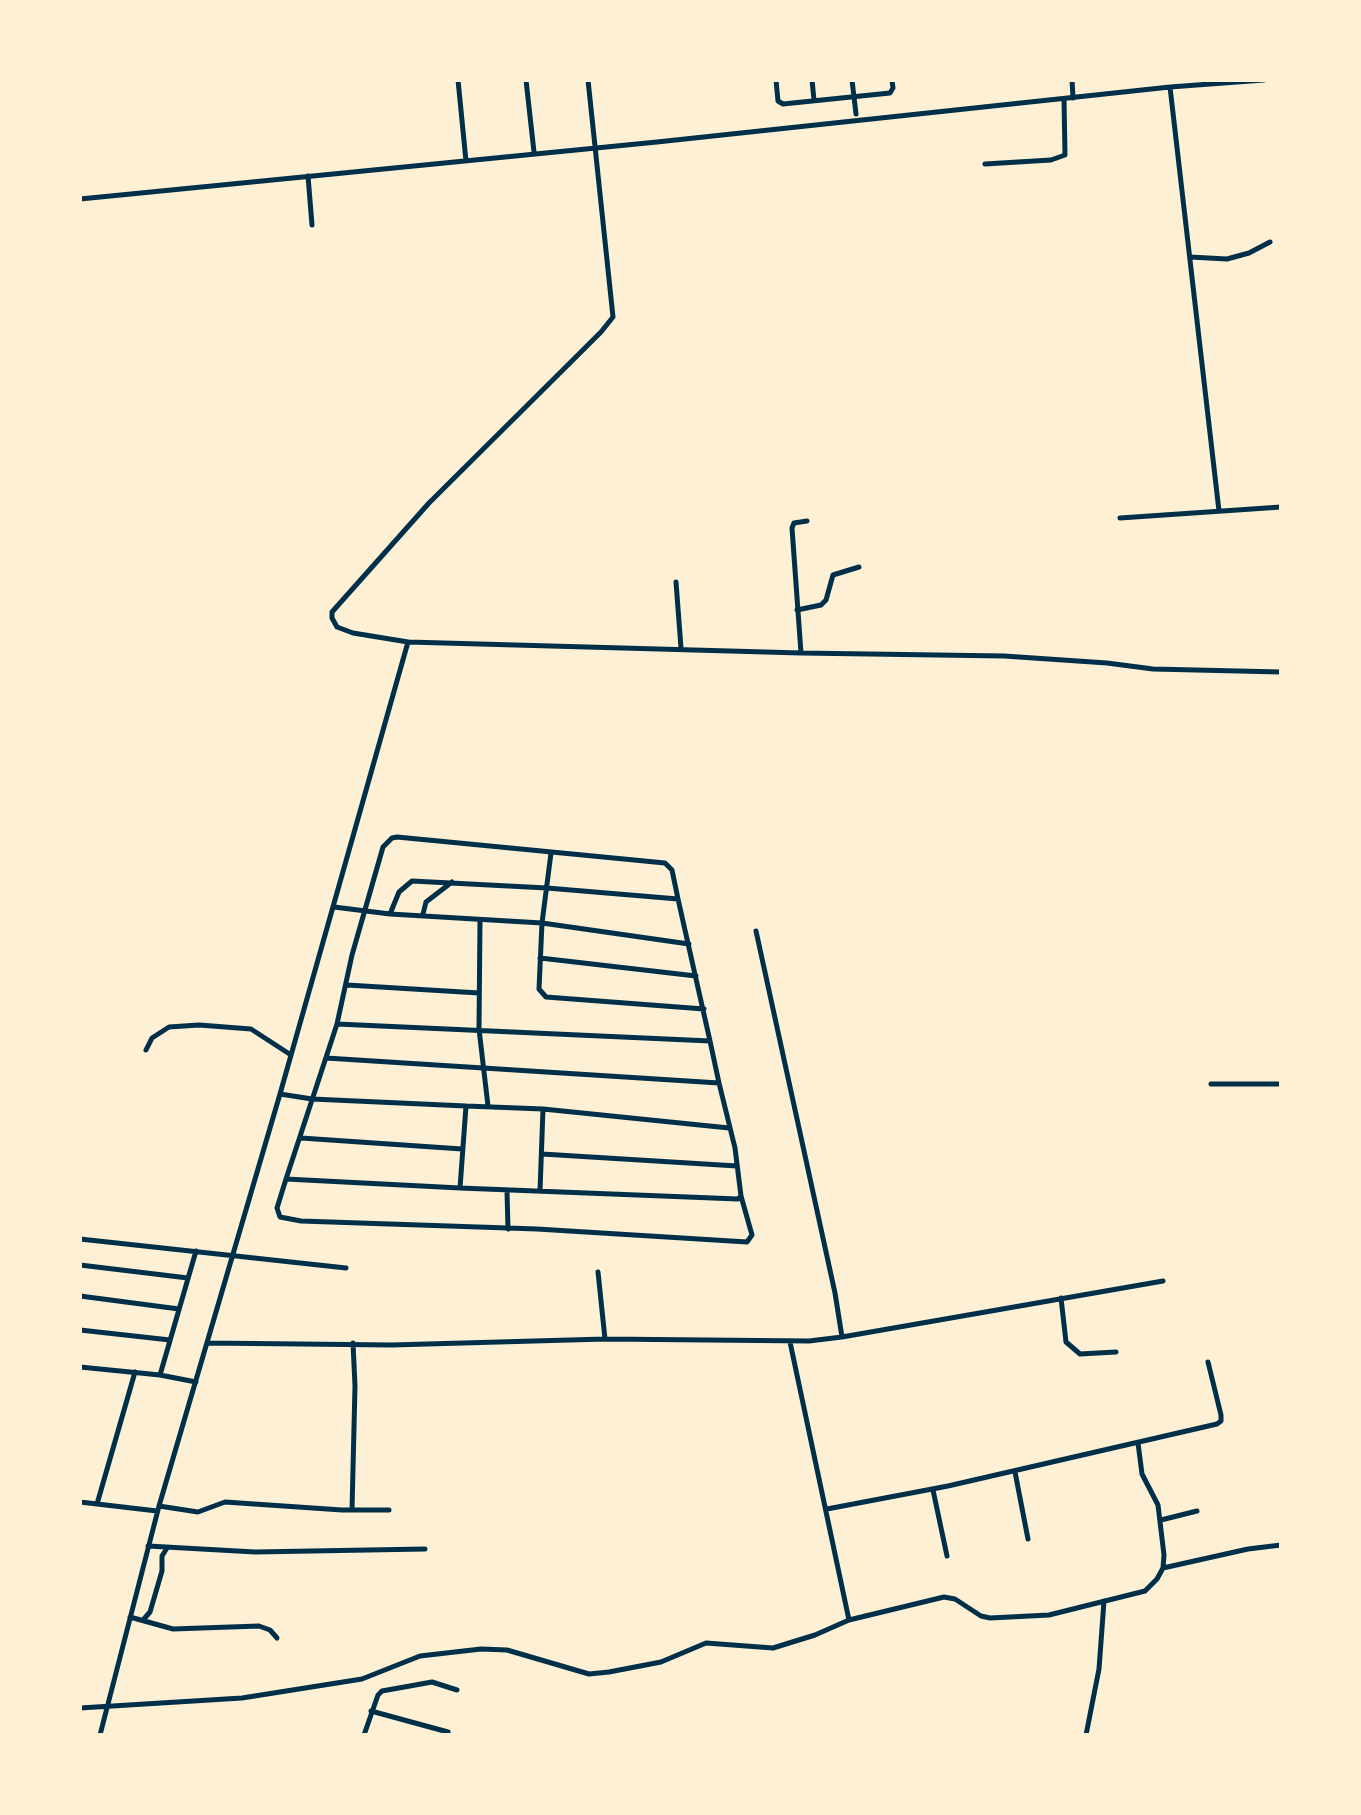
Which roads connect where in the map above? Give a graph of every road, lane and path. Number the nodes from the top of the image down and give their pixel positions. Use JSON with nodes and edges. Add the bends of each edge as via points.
{"nodes":[{"id":1,"x":458,"y":80,"type":"edge"},
{"id":2,"x":526,"y":80,"type":"edge"},
{"id":3,"x":588,"y":80,"type":"edge"},
{"id":4,"x":776,"y":80,"type":"edge"},
{"id":5,"x":812,"y":80,"type":"edge"},
{"id":6,"x":852,"y":80,"type":"edge"},
{"id":7,"x":892,"y":80,"type":"edge"},
{"id":8,"x":1072,"y":80,"type":"edge"},
{"id":9,"x":1264,"y":80,"type":"edge"},
{"id":10,"x":1170,"y":87,"type":"junction"},
{"id":11,"x":854,"y":97,"type":"junction"},
{"id":12,"x":1073,"y":98,"type":"junction"},
{"id":13,"x":1064,"y":99,"type":"junction"},
{"id":14,"x":814,"y":100,"type":"junction"},
{"id":15,"x":856,"y":114,"type":"dead end"},
{"id":16,"x":595,"y":147,"type":"junction"},
{"id":17,"x":534,"y":152,"type":"junction"},
{"id":18,"x":466,"y":161,"type":"junction"},
{"id":19,"x":985,"y":164,"type":"dead end"},
{"id":20,"x":308,"y":176,"type":"junction"},
{"id":21,"x":80,"y":199,"type":"edge"},
{"id":22,"x":312,"y":225,"type":"dead end"},
{"id":23,"x":1270,"y":242,"type":"dead end"},
{"id":24,"x":1190,"y":257,"type":"junction"},
{"id":25,"x":1281,"y":507,"type":"edge"},
{"id":26,"x":1219,"y":511,"type":"junction"},
{"id":27,"x":1120,"y":518,"type":"dead end"},
{"id":28,"x":807,"y":521,"type":"dead end"},
{"id":29,"x":859,"y":567,"type":"dead end"},
{"id":30,"x":676,"y":582,"type":"dead end"},
{"id":31,"x":797,"y":610,"type":"junction"},
{"id":32,"x":408,"y":642,"type":"junction"},
{"id":33,"x":681,"y":648,"type":"junction"},
{"id":34,"x":801,"y":653,"type":"junction"},
{"id":35,"x":1281,"y":672,"type":"edge"},
{"id":36,"x":551,"y":853,"type":"junction"},
{"id":37,"x":452,"y":882,"type":"junction"},
{"id":38,"x":547,"y":888,"type":"junction"},
{"id":39,"x":678,"y":899,"type":"junction"},
{"id":40,"x":334,"y":907,"type":"junction"},
{"id":41,"x":365,"y":911,"type":"junction"},
{"id":42,"x":390,"y":914,"type":"junction"},
{"id":43,"x":423,"y":914,"type":"junction"},
{"id":44,"x":480,"y":920,"type":"junction"},
{"id":45,"x":542,"y":923,"type":"junction"},
{"id":46,"x":756,"y":931,"type":"dead end"},
{"id":47,"x":689,"y":944,"type":"junction"},
{"id":48,"x":540,"y":958,"type":"junction"},
{"id":49,"x":696,"y":976,"type":"junction"},
{"id":50,"x":347,"y":985,"type":"junction"},
{"id":51,"x":479,"y":993,"type":"junction"},
{"id":52,"x":704,"y":1009,"type":"junction"},
{"id":53,"x":337,"y":1024,"type":"junction"},
{"id":54,"x":479,"y":1029,"type":"junction"},
{"id":55,"x":710,"y":1041,"type":"junction"},
{"id":56,"x":146,"y":1050,"type":"dead end"},
{"id":57,"x":291,"y":1055,"type":"junction"},
{"id":58,"x":326,"y":1058,"type":"junction"},
{"id":59,"x":484,"y":1066,"type":"junction"},
{"id":60,"x":719,"y":1083,"type":"junction"},
{"id":61,"x":1211,"y":1084,"type":"dead end"},
{"id":62,"x":1281,"y":1084,"type":"edge"},
{"id":63,"x":280,"y":1094,"type":"junction"},
{"id":64,"x":312,"y":1099,"type":"junction"},
{"id":65,"x":466,"y":1106,"type":"junction"},
{"id":66,"x":488,"y":1107,"type":"junction"},
{"id":67,"x":543,"y":1109,"type":"junction"},
{"id":68,"x":729,"y":1128,"type":"junction"},
{"id":69,"x":301,"y":1138,"type":"junction"},
{"id":70,"x":462,"y":1149,"type":"junction"},
{"id":71,"x":542,"y":1154,"type":"junction"},
{"id":72,"x":737,"y":1166,"type":"junction"},
{"id":73,"x":286,"y":1179,"type":"junction"},
{"id":74,"x":460,"y":1188,"type":"junction"},
{"id":75,"x":507,"y":1191,"type":"junction"},
{"id":76,"x":540,"y":1191,"type":"junction"},
{"id":77,"x":741,"y":1196,"type":"junction"},
{"id":78,"x":508,"y":1229,"type":"junction"},
{"id":79,"x":80,"y":1239,"type":"edge"},
{"id":80,"x":196,"y":1251,"type":"junction"},
{"id":81,"x":232,"y":1256,"type":"junction"},
{"id":82,"x":80,"y":1265,"type":"edge"},
{"id":83,"x":346,"y":1268,"type":"dead end"},
{"id":84,"x":598,"y":1272,"type":"dead end"},
{"id":85,"x":188,"y":1278,"type":"junction"},
{"id":86,"x":1163,"y":1281,"type":"dead end"},
{"id":87,"x":80,"y":1296,"type":"edge"},
{"id":88,"x":1061,"y":1298,"type":"junction"},
{"id":89,"x":179,"y":1309,"type":"junction"},
{"id":90,"x":80,"y":1330,"type":"edge"},
{"id":91,"x":842,"y":1337,"type":"junction"},
{"id":92,"x":605,"y":1339,"type":"junction"},
{"id":93,"x":170,"y":1340,"type":"junction"},
{"id":94,"x":790,"y":1342,"type":"junction"},
{"id":95,"x":207,"y":1343,"type":"junction"},
{"id":96,"x":353,"y":1343,"type":"junction"},
{"id":97,"x":1116,"y":1352,"type":"dead end"},
{"id":98,"x":1208,"y":1362,"type":"dead end"},
{"id":99,"x":80,"y":1367,"type":"edge"},
{"id":100,"x":135,"y":1372,"type":"junction"},
{"id":101,"x":160,"y":1375,"type":"junction"},
{"id":102,"x":196,"y":1382,"type":"junction"},
{"id":103,"x":1138,"y":1443,"type":"junction"},
{"id":104,"x":1015,"y":1472,"type":"junction"},
{"id":105,"x":933,"y":1490,"type":"junction"},
{"id":106,"x":80,"y":1502,"type":"edge"},
{"id":107,"x":97,"y":1504,"type":"junction"},
{"id":108,"x":158,"y":1508,"type":"junction"},
{"id":109,"x":827,"y":1509,"type":"junction"},
{"id":110,"x":352,"y":1510,"type":"junction"},
{"id":111,"x":389,"y":1510,"type":"dead end"},
{"id":112,"x":1197,"y":1511,"type":"dead end"},
{"id":113,"x":1161,"y":1520,"type":"junction"},
{"id":114,"x":1028,"y":1539,"type":"dead end"},
{"id":115,"x":1281,"y":1545,"type":"edge"},
{"id":116,"x":148,"y":1546,"type":"junction"},
{"id":117,"x":167,"y":1547,"type":"junction"},
{"id":118,"x":425,"y":1549,"type":"dead end"},
{"id":119,"x":947,"y":1556,"type":"dead end"},
{"id":120,"x":1163,"y":1568,"type":"junction"},
{"id":121,"x":1104,"y":1601,"type":"junction"},
{"id":122,"x":130,"y":1617,"type":"junction"},
{"id":123,"x":849,"y":1620,"type":"junction"},
{"id":124,"x":142,"y":1621,"type":"junction"},
{"id":125,"x":277,"y":1638,"type":"dead end"},
{"id":126,"x":457,"y":1690,"type":"dead end"},
{"id":127,"x":80,"y":1708,"type":"edge"},
{"id":128,"x":106,"y":1708,"type":"junction"},
{"id":129,"x":371,"y":1711,"type":"junction"},
{"id":130,"x":448,"y":1732,"type":"dead end"},
{"id":131,"x":100,"y":1735,"type":"edge"},
{"id":132,"x":364,"y":1735,"type":"edge"},
{"id":133,"x":1086,"y":1735,"type":"edge"}],
"edges":[{"from":1,"to":18,"type":"street"},
{"from":2,"to":17,"type":"street"},
{"from":3,"to":16,"type":"street"},
{"from":4,"to":14,"type":"street","via":[[780,103]]},
{"from":5,"to":14,"type":"street"},
{"from":6,"to":11,"type":"street"},
{"from":7,"to":11,"type":"street","via":[[890,93]]},
{"from":8,"to":12,"type":"street"},
{"from":9,"to":10,"type":"street"},
{"from":10,"to":12,"type":"street"},
{"from":10,"to":24,"type":"street"},
{"from":11,"to":14,"type":"street"},
{"from":11,"to":15,"type":"street"},
{"from":12,"to":13,"type":"street"},
{"from":13,"to":16,"type":"street"},
{"from":13,"to":19,"type":"street","via":[[1065,155]]},
{"from":16,"to":17,"type":"street"},
{"from":16,"to":32,"type":"street","via":[[613,317],[334,607],[337,627]]},
{"from":17,"to":18,"type":"street"},
{"from":18,"to":20,"type":"street"},
{"from":20,"to":21,"type":"street"},
{"from":20,"to":22,"type":"street"},
{"from":23,"to":24,"type":"street","via":[[1238,257]]},
{"from":24,"to":26,"type":"street"},
{"from":25,"to":26,"type":"street"},
{"from":26,"to":27,"type":"street"},
{"from":28,"to":31,"type":"street","via":[[792,528]]},
{"from":29,"to":31,"type":"street","via":[[833,575],[821,605]]},
{"from":30,"to":33,"type":"street"},
{"from":31,"to":34,"type":"street"},
{"from":32,"to":33,"type":"street"},
{"from":32,"to":40,"type":"street"},
{"from":33,"to":34,"type":"street"},
{"from":34,"to":35,"type":"street","via":[[1004,656],[1153,669]]},
{"from":36,"to":38,"type":"street"},
{"from":36,"to":39,"type":"street","via":[[665,863],[672,870]]},
{"from":36,"to":41,"type":"street","via":[[397,837],[383,847]]},
{"from":37,"to":38,"type":"street"},
{"from":37,"to":42,"type":"street","via":[[406,884]]},
{"from":37,"to":43,"type":"street","via":[[426,902]]},
{"from":38,"to":39,"type":"street"},
{"from":38,"to":45,"type":"street"},
{"from":39,"to":47,"type":"street"},
{"from":40,"to":41,"type":"street"},
{"from":40,"to":57,"type":"street"},
{"from":41,"to":42,"type":"street"},
{"from":41,"to":50,"type":"street"},
{"from":42,"to":43,"type":"street"},
{"from":43,"to":44,"type":"street"},
{"from":44,"to":45,"type":"street"},
{"from":44,"to":51,"type":"street"},
{"from":45,"to":47,"type":"street"},
{"from":45,"to":48,"type":"street"},
{"from":46,"to":91,"type":"street"},
{"from":47,"to":49,"type":"street"},
{"from":48,"to":49,"type":"street"},
{"from":48,"to":52,"type":"street","via":[[539,989],[546,997]]},
{"from":49,"to":52,"type":"street"},
{"from":50,"to":51,"type":"street"},
{"from":50,"to":53,"type":"street"},
{"from":51,"to":54,"type":"street"},
{"from":52,"to":55,"type":"street"},
{"from":53,"to":54,"type":"street"},
{"from":53,"to":58,"type":"street"},
{"from":54,"to":55,"type":"street"},
{"from":54,"to":59,"type":"street"},
{"from":55,"to":60,"type":"street"},
{"from":56,"to":57,"type":"street","via":[[160,1031],[199,1025],[251,1029]]},
{"from":57,"to":63,"type":"street"},
{"from":58,"to":59,"type":"street"},
{"from":58,"to":64,"type":"street"},
{"from":59,"to":60,"type":"street"},
{"from":59,"to":66,"type":"street"},
{"from":60,"to":68,"type":"street"},
{"from":61,"to":62,"type":"street"},
{"from":63,"to":64,"type":"street"},
{"from":63,"to":81,"type":"street"},
{"from":64,"to":65,"type":"street"},
{"from":64,"to":69,"type":"street"},
{"from":65,"to":66,"type":"street"},
{"from":65,"to":70,"type":"street"},
{"from":66,"to":67,"type":"street"},
{"from":67,"to":68,"type":"street"},
{"from":67,"to":71,"type":"street"},
{"from":68,"to":72,"type":"street"},
{"from":69,"to":70,"type":"street"},
{"from":69,"to":73,"type":"street"},
{"from":70,"to":74,"type":"street"},
{"from":71,"to":72,"type":"street"},
{"from":71,"to":76,"type":"street"},
{"from":72,"to":77,"type":"street"},
{"from":73,"to":74,"type":"street"},
{"from":73,"to":78,"type":"street","via":[[277,1208],[280,1217]]},
{"from":74,"to":75,"type":"street"},
{"from":75,"to":76,"type":"street"},
{"from":75,"to":78,"type":"street"},
{"from":76,"to":77,"type":"street","via":[[734,1201]]},
{"from":77,"to":78,"type":"street","via":[[752,1235],[747,1242]]},
{"from":79,"to":80,"type":"street"},
{"from":80,"to":81,"type":"street"},
{"from":80,"to":85,"type":"street"},
{"from":81,"to":83,"type":"street"},
{"from":81,"to":95,"type":"street"},
{"from":82,"to":85,"type":"street"},
{"from":84,"to":92,"type":"street"},
{"from":85,"to":89,"type":"street"},
{"from":86,"to":88,"type":"street"},
{"from":87,"to":89,"type":"street"},
{"from":88,"to":91,"type":"street"},
{"from":88,"to":97,"type":"street","via":[[1066,1342],[1080,1354]]},
{"from":89,"to":93,"type":"street"},
{"from":90,"to":93,"type":"street"},
{"from":91,"to":94,"type":"street"},
{"from":92,"to":94,"type":"street"},
{"from":92,"to":96,"type":"street"},
{"from":93,"to":101,"type":"street"},
{"from":94,"to":109,"type":"street"},
{"from":95,"to":96,"type":"street"},
{"from":95,"to":102,"type":"street"},
{"from":96,"to":110,"type":"street"},
{"from":98,"to":103,"type":"street","via":[[1221,1421]]},
{"from":99,"to":100,"type":"street"},
{"from":100,"to":101,"type":"street"},
{"from":100,"to":107,"type":"street"},
{"from":101,"to":102,"type":"street"},
{"from":102,"to":108,"type":"street"},
{"from":103,"to":104,"type":"street"},
{"from":103,"to":113,"type":"street","via":[[1142,1474]]},
{"from":104,"to":105,"type":"street"},
{"from":104,"to":114,"type":"street"},
{"from":105,"to":109,"type":"street"},
{"from":105,"to":119,"type":"street"},
{"from":106,"to":107,"type":"street"},
{"from":107,"to":108,"type":"street"},
{"from":108,"to":110,"type":"street","via":[[198,1512],[225,1502]]},
{"from":108,"to":116,"type":"street"},
{"from":109,"to":123,"type":"street"},
{"from":110,"to":111,"type":"street"},
{"from":112,"to":113,"type":"street"},
{"from":113,"to":120,"type":"street"},
{"from":115,"to":120,"type":"street"},
{"from":116,"to":117,"type":"street"},
{"from":116,"to":122,"type":"street"},
{"from":117,"to":118,"type":"street","via":[[255,1552]]},
{"from":117,"to":124,"type":"street","via":[[150,1612]]},
{"from":120,"to":121,"type":"street","via":[[1145,1591]]},
{"from":121,"to":123,"type":"street","via":[[1049,1615],[990,1618],[944,1597]]},
{"from":121,"to":133,"type":"street","via":[[1099,1669]]},
{"from":122,"to":124,"type":"street"},
{"from":122,"to":128,"type":"street"},
{"from":123,"to":128,"type":"street","via":[[773,1648],[706,1643],[661,1662],[609,1672],[589,1674],[507,1650],[481,1649],[420,1656],[362,1679],[242,1698]]},
{"from":124,"to":125,"type":"street","via":[[173,1629],[259,1626]]},
{"from":126,"to":129,"type":"street","via":[[432,1682],[391,1687],[378,1695]]},
{"from":127,"to":128,"type":"street"},
{"from":128,"to":131,"type":"street"},
{"from":129,"to":130,"type":"street"},
{"from":129,"to":132,"type":"street"}]}
